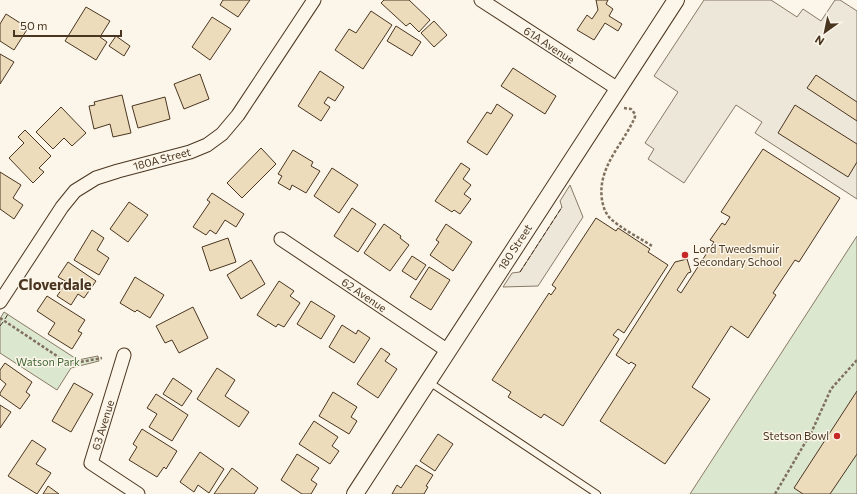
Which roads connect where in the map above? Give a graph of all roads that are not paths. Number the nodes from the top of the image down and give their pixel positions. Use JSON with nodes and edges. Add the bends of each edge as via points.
{"nodes":[{"id":1,"x":314,"y":0,"type":"edge"},
{"id":2,"x":481,"y":0,"type":"edge"},
{"id":3,"x":676,"y":0,"type":"edge"},
{"id":4,"x":618,"y":90,"type":"junction"},
{"id":5,"x":281,"y":239,"type":"dead end"},
{"id":6,"x":0,"y":302,"type":"edge"},
{"id":7,"x":448,"y":351,"type":"junction"},
{"id":8,"x":124,"y":355,"type":"dead end"},
{"id":9,"x":428,"y":382,"type":"junction"},
{"id":10,"x":138,"y":494,"type":"edge"},
{"id":11,"x":355,"y":494,"type":"edge"},
{"id":12,"x":597,"y":494,"type":"edge"}],
"edges":[{"from":1,"to":6,"type":"street","name":"180A Street","via":[[238,115],[222,134],[207,145],[190,152],[118,170],[96,178],[75,191],[62,206]]},
{"from":2,"to":4,"type":"street","name":"61A Avenue"},
{"from":3,"to":4,"type":"street","name":"180 Street"},
{"from":4,"to":7,"type":"street","name":"180 Street"},
{"from":5,"to":7,"type":"street","name":"62 Avenue"},
{"from":7,"to":9,"type":"street","name":"180 Street"},
{"from":8,"to":10,"type":"street","name":"63 Avenue","via":[[91,463]]},
{"from":9,"to":11,"type":"street","name":"180 Street"},
{"from":9,"to":12,"type":"lane"}]}
